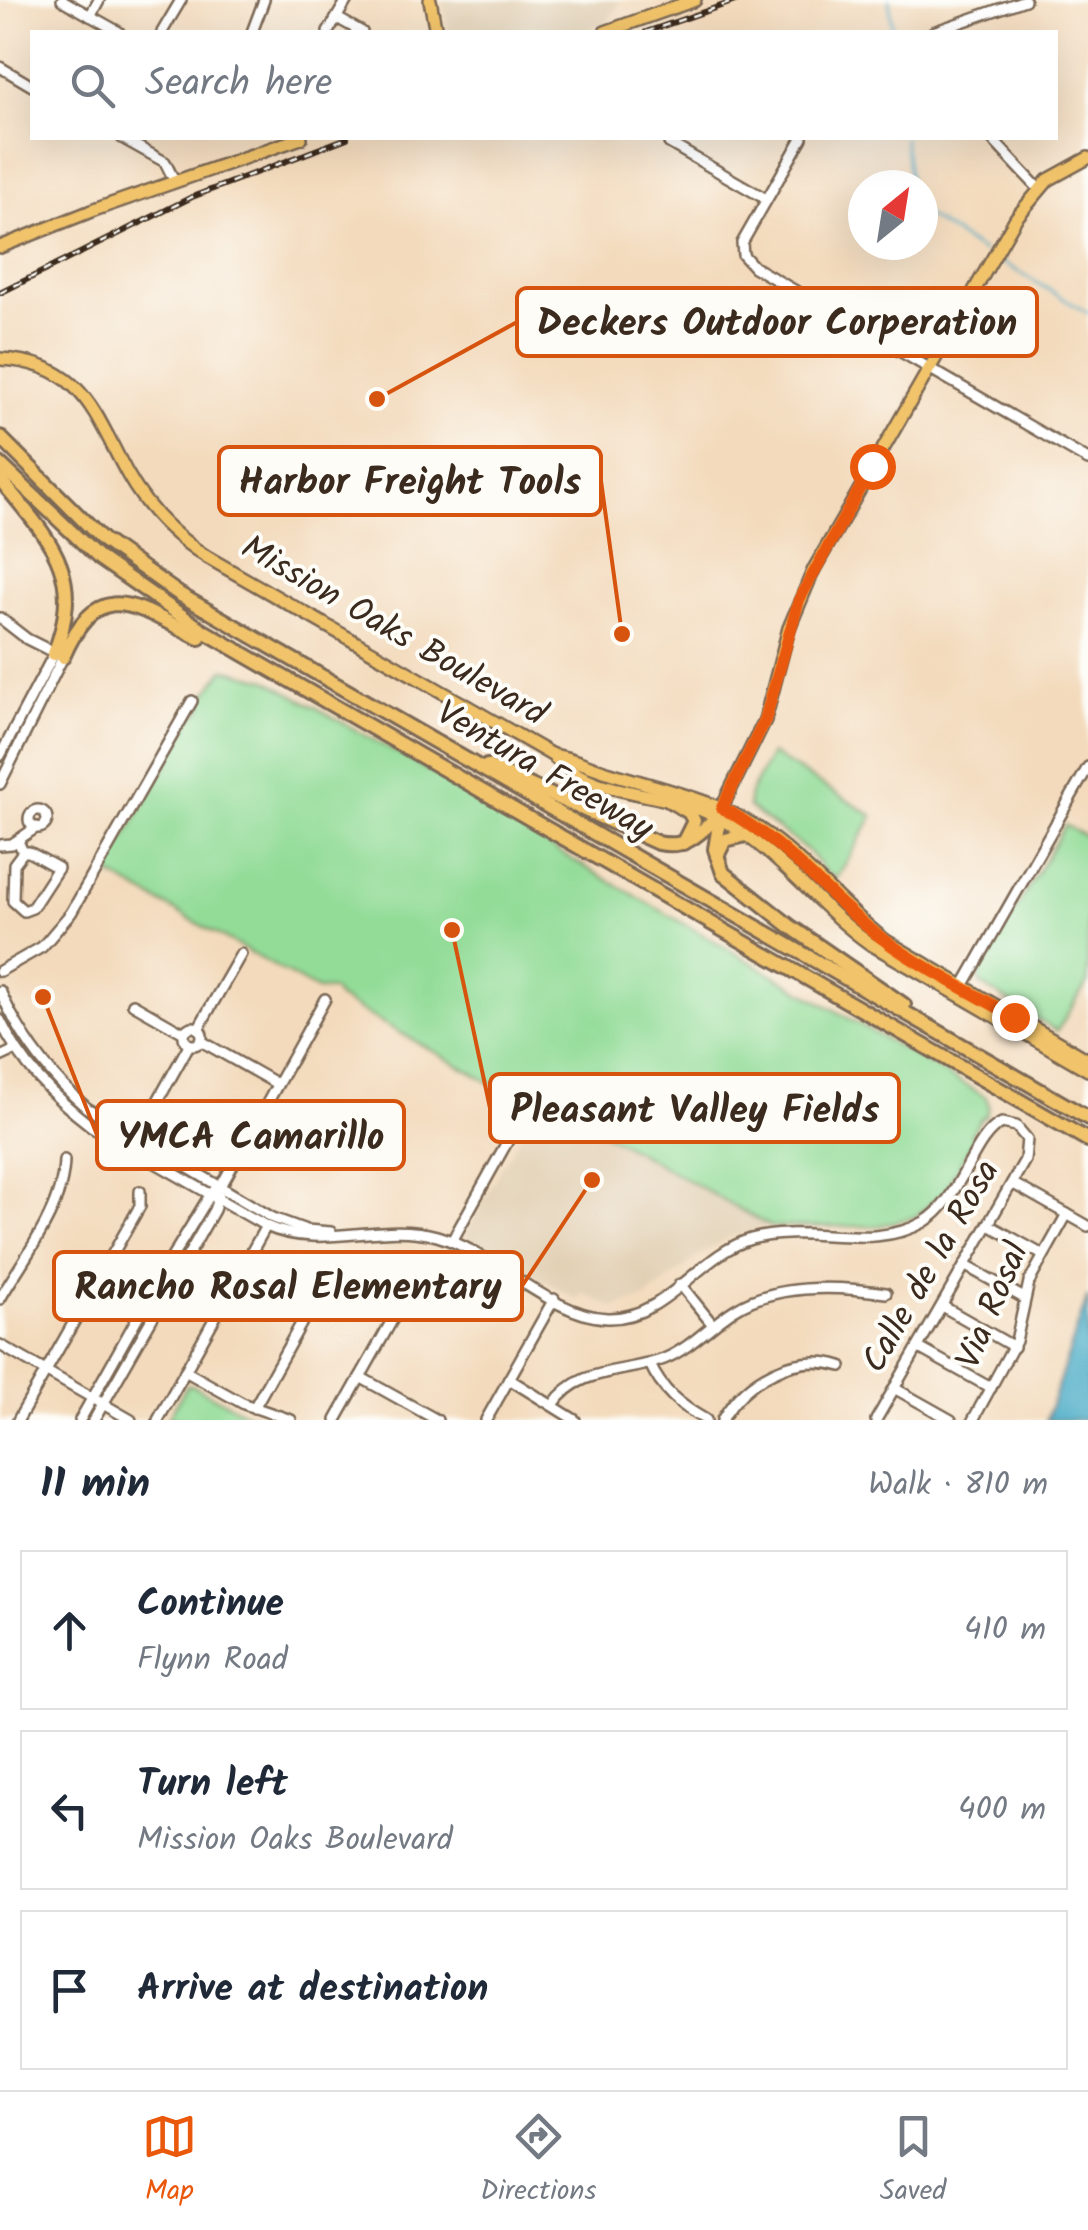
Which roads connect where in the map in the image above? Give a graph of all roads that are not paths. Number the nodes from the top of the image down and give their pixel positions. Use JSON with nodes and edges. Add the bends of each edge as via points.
{"nodes":[{"id":1,"x":62,"y":0,"type":"edge"},
{"id":2,"x":99,"y":0,"type":"edge"},
{"id":3,"x":181,"y":0,"type":"edge"},
{"id":4,"x":264,"y":0,"type":"edge"},
{"id":5,"x":347,"y":0,"type":"edge"},
{"id":6,"x":430,"y":0,"type":"edge"},
{"id":7,"x":695,"y":0,"type":"edge"},
{"id":8,"x":1026,"y":0,"type":"edge"},
{"id":9,"x":90,"y":16,"type":"junction"},
{"id":10,"x":337,"y":18,"type":"junction"},
{"id":11,"x":115,"y":30,"type":"edge"},
{"id":12,"x":163,"y":30,"type":"edge"},
{"id":13,"x":253,"y":30,"type":"edge"},
{"id":14,"x":329,"y":30,"type":"edge"},
{"id":15,"x":358,"y":30,"type":"edge"},
{"id":16,"x":436,"y":30,"type":"edge"},
{"id":17,"x":611,"y":30,"type":"edge"},
{"id":18,"x":947,"y":30,"type":"edge"},
{"id":19,"x":0,"y":67,"type":"edge"},
{"id":20,"x":30,"y":85,"type":"edge"},
{"id":21,"x":126,"y":140,"type":"edge"},
{"id":22,"x":801,"y":140,"type":"edge"},
{"id":23,"x":993,"y":140,"type":"edge"},
{"id":24,"x":273,"y":142,"type":"edge"},
{"id":25,"x":669,"y":143,"type":"dead end"},
{"id":26,"x":1088,"y":158,"type":"edge"},
{"id":27,"x":175,"y":182,"type":"junction"},
{"id":28,"x":1038,"y":188,"type":"junction"},
{"id":29,"x":766,"y":199,"type":"junction"},
{"id":30,"x":0,"y":247,"type":"edge"},
{"id":31,"x":0,"y":359,"type":"edge"},
{"id":32,"x":929,"y":369,"type":"junction"},
{"id":33,"x":0,"y":437,"type":"edge"},
{"id":34,"x":1088,"y":460,"type":"edge"},
{"id":35,"x":0,"y":464,"type":"edge"},
{"id":36,"x":0,"y":479,"type":"edge"},
{"id":37,"x":0,"y":618,"type":"edge"},
{"id":38,"x":58,"y":655,"type":"junction"},
{"id":39,"x":266,"y":668,"type":"junction"},
{"id":40,"x":192,"y":701,"type":"dead end"},
{"id":41,"x":422,"y":737,"type":"junction"},
{"id":42,"x":552,"y":755,"type":"junction"},
{"id":43,"x":0,"y":756,"type":"edge"},
{"id":44,"x":1088,"y":767,"type":"edge"},
{"id":45,"x":0,"y":784,"type":"edge"},
{"id":46,"x":668,"y":800,"type":"junction"},
{"id":47,"x":720,"y":812,"type":"junction"},
{"id":48,"x":38,"y":826,"type":"dead end"},
{"id":49,"x":746,"y":836,"type":"junction"},
{"id":50,"x":18,"y":840,"type":"junction"},
{"id":51,"x":0,"y":845,"type":"edge"},
{"id":52,"x":681,"y":845,"type":"junction"},
{"id":53,"x":23,"y":852,"type":"junction"},
{"id":54,"x":716,"y":858,"type":"junction"},
{"id":55,"x":242,"y":954,"type":"dead end"},
{"id":56,"x":0,"y":970,"type":"edge"},
{"id":57,"x":960,"y":990,"type":"junction"},
{"id":58,"x":0,"y":991,"type":"edge"},
{"id":59,"x":325,"y":1000,"type":"dead end"},
{"id":60,"x":133,"y":1004,"type":"dead end"},
{"id":61,"x":0,"y":1020,"type":"edge"},
{"id":62,"x":1003,"y":1021,"type":"junction"},
{"id":63,"x":924,"y":1024,"type":"junction"},
{"id":64,"x":198,"y":1029,"type":"junction"},
{"id":65,"x":184,"y":1032,"type":"junction"},
{"id":66,"x":201,"y":1041,"type":"junction"},
{"id":67,"x":1059,"y":1044,"type":"junction"},
{"id":68,"x":189,"y":1045,"type":"junction"},
{"id":69,"x":15,"y":1050,"type":"junction"},
{"id":70,"x":0,"y":1057,"type":"edge"},
{"id":71,"x":1088,"y":1060,"type":"edge"},
{"id":72,"x":1088,"y":1070,"type":"edge"},
{"id":73,"x":277,"y":1084,"type":"junction"},
{"id":74,"x":521,"y":1117,"type":"dead end"},
{"id":75,"x":1088,"y":1118,"type":"edge"},
{"id":76,"x":136,"y":1140,"type":"junction"},
{"id":77,"x":1088,"y":1140,"type":"edge"},
{"id":78,"x":64,"y":1160,"type":"dead end"},
{"id":79,"x":1012,"y":1183,"type":"junction"},
{"id":80,"x":140,"y":1191,"type":"dead end"},
{"id":81,"x":216,"y":1194,"type":"junction"},
{"id":82,"x":1066,"y":1214,"type":"junction"},
{"id":83,"x":990,"y":1224,"type":"junction"},
{"id":84,"x":266,"y":1226,"type":"junction"},
{"id":85,"x":1088,"y":1226,"type":"edge"},
{"id":86,"x":344,"y":1234,"type":"junction"},
{"id":87,"x":452,"y":1241,"type":"junction"},
{"id":88,"x":1043,"y":1255,"type":"junction"},
{"id":89,"x":336,"y":1263,"type":"dead end"},
{"id":90,"x":966,"y":1266,"type":"junction"},
{"id":91,"x":428,"y":1268,"type":"dead end"},
{"id":92,"x":680,"y":1284,"type":"junction"},
{"id":93,"x":886,"y":1293,"type":"dead end"},
{"id":94,"x":1024,"y":1298,"type":"junction"},
{"id":95,"x":0,"y":1299,"type":"edge"},
{"id":96,"x":554,"y":1299,"type":"junction"},
{"id":97,"x":942,"y":1306,"type":"junction"},
{"id":98,"x":713,"y":1325,"type":"junction"},
{"id":99,"x":0,"y":1345,"type":"edge"},
{"id":100,"x":1014,"y":1347,"type":"junction"},
{"id":101,"x":919,"y":1348,"type":"junction"},
{"id":102,"x":650,"y":1364,"type":"junction"},
{"id":103,"x":841,"y":1366,"type":"dead end"},
{"id":104,"x":46,"y":1371,"type":"junction"},
{"id":105,"x":185,"y":1372,"type":"junction"},
{"id":106,"x":360,"y":1377,"type":"junction"},
{"id":107,"x":508,"y":1379,"type":"junction"},
{"id":108,"x":894,"y":1388,"type":"junction"},
{"id":109,"x":991,"y":1388,"type":"junction"},
{"id":110,"x":93,"y":1398,"type":"junction"},
{"id":111,"x":103,"y":1404,"type":"junction"},
{"id":112,"x":553,"y":1405,"type":"junction"},
{"id":113,"x":254,"y":1408,"type":"junction"},
{"id":114,"x":18,"y":1420,"type":"edge"},
{"id":115,"x":80,"y":1420,"type":"edge"},
{"id":116,"x":94,"y":1420,"type":"edge"},
{"id":117,"x":131,"y":1420,"type":"edge"},
{"id":118,"x":158,"y":1420,"type":"edge"},
{"id":119,"x":291,"y":1420,"type":"edge"},
{"id":120,"x":336,"y":1420,"type":"edge"},
{"id":121,"x":437,"y":1420,"type":"edge"},
{"id":122,"x":486,"y":1420,"type":"edge"},
{"id":123,"x":575,"y":1420,"type":"edge"},
{"id":124,"x":706,"y":1420,"type":"edge"},
{"id":125,"x":722,"y":1420,"type":"edge"},
{"id":126,"x":876,"y":1420,"type":"edge"},
{"id":127,"x":951,"y":1420,"type":"edge"},
{"id":128,"x":974,"y":1420,"type":"edge"}],
"edges":[{"from":1,"to":9,"type":"street"},
{"from":2,"to":9,"type":"street"},
{"from":3,"to":12,"type":"street"},
{"from":4,"to":13,"type":"street"},
{"from":5,"to":10,"type":"street"},
{"from":6,"to":16,"type":"main road"},
{"from":7,"to":17,"type":"main road"},
{"from":8,"to":18,"type":"street"},
{"from":9,"to":11,"type":"street"},
{"from":10,"to":14,"type":"street"},
{"from":10,"to":15,"type":"street"},
{"from":19,"to":20,"type":"street"},
{"from":21,"to":27,"type":"street","via":[[165,162]]},
{"from":22,"to":29,"type":"street"},
{"from":23,"to":28,"type":"street"},
{"from":24,"to":27,"type":"main road"},
{"from":25,"to":29,"type":"street"},
{"from":26,"to":28,"type":"main road"},
{"from":27,"to":30,"type":"main road"},
{"from":28,"to":32,"type":"main road"},
{"from":29,"to":32,"type":"street","via":[[742,243],[743,256]]},
{"from":31,"to":42,"type":"main road","name":"Mission Oaks Boulevard","via":[[35,365],[82,394],[135,486],[182,540]]},
{"from":32,"to":34,"type":"street"},
{"from":32,"to":47,"type":"main road","via":[[808,580],[765,720]]},
{"from":33,"to":41,"type":"highway","name":"Ventura Freeway","via":[[132,562]]},
{"from":35,"to":39,"type":"highway","name":"Ventura Freeway","via":[[125,579]]},
{"from":36,"to":38,"type":"highway","via":[[63,571],[67,615]]},
{"from":37,"to":38,"type":"street"},
{"from":38,"to":39,"type":"highway","via":[[84,619],[119,604],[144,608]]},
{"from":38,"to":43,"type":"street"},
{"from":38,"to":45,"type":"street"},
{"from":39,"to":77,"type":"highway","name":"Ventura Freeway"},
{"from":40,"to":56,"type":"street","via":[[71,913],[42,947]]},
{"from":41,"to":52,"type":"highway","via":[[658,843]]},
{"from":41,"to":63,"type":"highway","name":"Ventura Freeway"},
{"from":42,"to":46,"type":"main road","name":"Mission Oaks Boulevard","via":[[587,780]]},
{"from":42,"to":47,"type":"main road","name":"Mission Oaks Boulevard"},
{"from":44,"to":57,"type":"street"},
{"from":46,"to":47,"type":"main road","name":"Mission Oaks Boulevard"},
{"from":46,"to":52,"type":"highway","via":[[694,822]]},
{"from":47,"to":49,"type":"main road","name":"Mission Oaks Boulevard"},
{"from":47,"to":52,"type":"highway"},
{"from":47,"to":54,"type":"highway"},
{"from":47,"to":57,"type":"main road","name":"Mission Oaks Boulevard","via":[[772,838],[874,932]]},
{"from":48,"to":50,"type":"street"},
{"from":49,"to":54,"type":"highway","via":[[725,840]]},
{"from":49,"to":57,"type":"main road","name":"Mission Oaks Boulevard","via":[[858,935]]},
{"from":50,"to":51,"type":"street"},
{"from":50,"to":53,"type":"street"},
{"from":53,"to":53,"type":"street","via":[[58,868],[29,910],[12,901],[14,864]]},
{"from":54,"to":63,"type":"highway","via":[[738,886]]},
{"from":55,"to":64,"type":"street"},
{"from":57,"to":62,"type":"main road","name":"Mission Oaks Boulevard"},
{"from":57,"to":67,"type":"main road","name":"Mission Oaks Boulevard"},
{"from":58,"to":76,"type":"street","via":[[28,1045],[62,1086]]},
{"from":59,"to":73,"type":"street"},
{"from":60,"to":65,"type":"street"},
{"from":61,"to":69,"type":"street"},
{"from":62,"to":67,"type":"main road"},
{"from":62,"to":72,"type":"main road","name":"Mission Oaks Boulevard"},
{"from":63,"to":75,"type":"highway","name":"Ventura Freeway"},
{"from":64,"to":65,"type":"street"},
{"from":64,"to":66,"type":"street"},
{"from":65,"to":68,"type":"street"},
{"from":66,"to":68,"type":"street"},
{"from":66,"to":73,"type":"street"},
{"from":67,"to":71,"type":"main road","name":"Mission Oaks Boulevard"},
{"from":68,"to":76,"type":"street"},
{"from":69,"to":70,"type":"street"},
{"from":69,"to":81,"type":"street","via":[[90,1126]]},
{"from":73,"to":81,"type":"street"},
{"from":74,"to":87,"type":"street"},
{"from":76,"to":81,"type":"street"},
{"from":78,"to":95,"type":"street","via":[[57,1198]]},
{"from":79,"to":82,"type":"street"},
{"from":79,"to":83,"type":"street","name":"Calle de la Rosa"},
{"from":79,"to":92,"type":"street","name":"Calle de la Rosa","via":[[1027,1139],[1016,1126],[1002,1123],[990,1131],[941,1210],[923,1222],[887,1235],[750,1240],[713,1257]]},
{"from":80,"to":104,"type":"street","via":[[140,1206]]},
{"from":81,"to":84,"type":"street"},
{"from":81,"to":86,"type":"street","via":[[291,1226]]},
{"from":81,"to":110,"type":"street","via":[[162,1272]]},
{"from":81,"to":111,"type":"street"},
{"from":82,"to":85,"type":"street"},
{"from":82,"to":88,"type":"street","name":"Via Rosal"},
{"from":83,"to":88,"type":"street"},
{"from":83,"to":90,"type":"street","name":"Calle de la Rosa"},
{"from":84,"to":86,"type":"street","via":[[286,1235]]},
{"from":84,"to":105,"type":"street"},
{"from":86,"to":87,"type":"street","via":[[398,1230]]},
{"from":87,"to":96,"type":"street"},
{"from":88,"to":94,"type":"street","name":"Via Rosal"},
{"from":89,"to":113,"type":"street"},
{"from":90,"to":94,"type":"street"},
{"from":90,"to":97,"type":"street","name":"Calle de la Rosa"},
{"from":91,"to":106,"type":"street"},
{"from":92,"to":96,"type":"street","via":[[626,1316],[594,1316]]},
{"from":92,"to":98,"type":"street"},
{"from":93,"to":98,"type":"street","via":[[782,1292]]},
{"from":94,"to":100,"type":"street","name":"Via Rosal"},
{"from":96,"to":107,"type":"street"},
{"from":97,"to":100,"type":"street"},
{"from":97,"to":101,"type":"street","name":"Calle de la Rosa"},
{"from":98,"to":102,"type":"street","via":[[683,1350]]},
{"from":99,"to":104,"type":"street"},
{"from":100,"to":109,"type":"street","name":"Via Rosal"},
{"from":101,"to":108,"type":"street","name":"Calle de la Rosa"},
{"from":101,"to":109,"type":"street"},
{"from":102,"to":112,"type":"street","via":[[592,1375]]},
{"from":102,"to":124,"type":"street","via":[[666,1391]]},
{"from":103,"to":125,"type":"street","via":[[823,1360],[782,1367],[740,1396]]},
{"from":104,"to":110,"type":"street"},
{"from":104,"to":114,"type":"street"},
{"from":105,"to":113,"type":"street"},
{"from":105,"to":118,"type":"street"},
{"from":106,"to":120,"type":"street"},
{"from":106,"to":121,"type":"street"},
{"from":107,"to":112,"type":"street"},
{"from":107,"to":122,"type":"street"},
{"from":108,"to":126,"type":"street","name":"Calle de la Rosa"},
{"from":108,"to":127,"type":"street"},
{"from":109,"to":128,"type":"street","name":"Via Rosal"},
{"from":110,"to":111,"type":"street"},
{"from":110,"to":115,"type":"street"},
{"from":111,"to":116,"type":"street"},
{"from":111,"to":117,"type":"street"},
{"from":112,"to":123,"type":"street"},
{"from":113,"to":119,"type":"street"}]}
